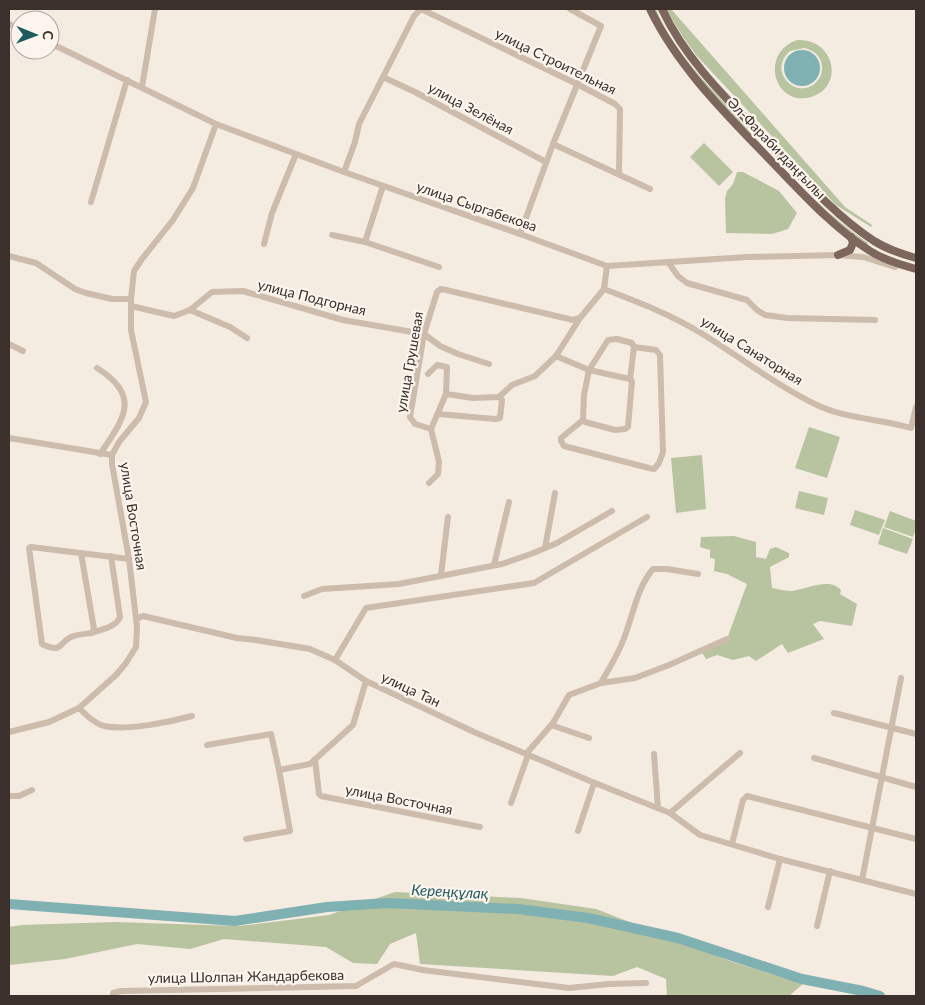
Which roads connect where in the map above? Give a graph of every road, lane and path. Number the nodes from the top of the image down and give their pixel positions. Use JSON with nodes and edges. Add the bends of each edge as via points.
{"nodes":[{"id":1,"x":155,"y":9,"type":"edge"},
{"id":2,"x":421,"y":9,"type":"edge"},
{"id":3,"x":570,"y":9,"type":"edge"},
{"id":4,"x":650,"y":9,"type":"edge"},
{"id":5,"x":662,"y":9,"type":"edge"},
{"id":6,"x":60,"y":48,"type":"edge"},
{"id":7,"x":383,"y":77,"type":"junction"},
{"id":8,"x":127,"y":80,"type":"junction"},
{"id":9,"x":577,"y":84,"type":"junction"},
{"id":10,"x":142,"y":87,"type":"junction"},
{"id":11,"x":216,"y":124,"type":"junction"},
{"id":12,"x":553,"y":144,"type":"junction"},
{"id":13,"x":296,"y":154,"type":"junction"},
{"id":14,"x":546,"y":162,"type":"junction"},
{"id":15,"x":344,"y":172,"type":"junction"},
{"id":16,"x":618,"y":174,"type":"junction"},
{"id":17,"x":384,"y":186,"type":"junction"},
{"id":18,"x":650,"y":189,"type":"dead end"},
{"id":19,"x":91,"y":202,"type":"dead end"},
{"id":20,"x":520,"y":234,"type":"junction"},
{"id":21,"x":332,"y":235,"type":"dead end"},
{"id":22,"x":850,"y":237,"type":"junction"},
{"id":23,"x":365,"y":242,"type":"junction"},
{"id":24,"x":264,"y":244,"type":"dead end"},
{"id":25,"x":838,"y":255,"type":"junction"},
{"id":26,"x":9,"y":256,"type":"edge"},
{"id":27,"x":916,"y":258,"type":"edge"},
{"id":28,"x":668,"y":262,"type":"junction"},
{"id":29,"x":607,"y":266,"type":"junction"},
{"id":30,"x":438,"y":267,"type":"dead end"},
{"id":31,"x":916,"y":271,"type":"edge"},
{"id":32,"x":604,"y":288,"type":"junction"},
{"id":33,"x":131,"y":299,"type":"junction"},
{"id":34,"x":131,"y":306,"type":"junction"},
{"id":35,"x":190,"y":310,"type":"junction"},
{"id":36,"x":580,"y":318,"type":"junction"},
{"id":37,"x":875,"y":320,"type":"dead end"},
{"id":38,"x":424,"y":334,"type":"junction"},
{"id":39,"x":247,"y":338,"type":"dead end"},
{"id":40,"x":9,"y":344,"type":"edge"},
{"id":41,"x":634,"y":347,"type":"junction"},
{"id":42,"x":23,"y":351,"type":"dead end"},
{"id":43,"x":556,"y":356,"type":"junction"},
{"id":44,"x":489,"y":364,"type":"dead end"},
{"id":45,"x":96,"y":368,"type":"dead end"},
{"id":46,"x":589,"y":370,"type":"junction"},
{"id":47,"x":428,"y":374,"type":"dead end"},
{"id":48,"x":630,"y":379,"type":"junction"},
{"id":49,"x":446,"y":394,"type":"junction"},
{"id":50,"x":499,"y":397,"type":"junction"},
{"id":51,"x":916,"y":407,"type":"edge"},
{"id":52,"x":438,"y":414,"type":"junction"},
{"id":53,"x":583,"y":420,"type":"junction"},
{"id":54,"x":431,"y":428,"type":"junction"},
{"id":55,"x":9,"y":438,"type":"edge"},
{"id":56,"x":100,"y":454,"type":"junction"},
{"id":57,"x":112,"y":456,"type":"junction"},
{"id":58,"x":429,"y":483,"type":"dead end"},
{"id":59,"x":555,"y":493,"type":"dead end"},
{"id":60,"x":509,"y":502,"type":"dead end"},
{"id":61,"x":612,"y":511,"type":"dead end"},
{"id":62,"x":448,"y":516,"type":"dead end"},
{"id":63,"x":647,"y":517,"type":"dead end"},
{"id":64,"x":545,"y":548,"type":"junction"},
{"id":65,"x":81,"y":553,"type":"junction"},
{"id":66,"x":111,"y":556,"type":"junction"},
{"id":67,"x":129,"y":558,"type":"junction"},
{"id":68,"x":494,"y":565,"type":"junction"},
{"id":69,"x":698,"y":574,"type":"dead end"},
{"id":70,"x":441,"y":575,"type":"junction"},
{"id":71,"x":304,"y":596,"type":"dead end"},
{"id":72,"x":136,"y":619,"type":"junction"},
{"id":73,"x":92,"y":633,"type":"junction"},
{"id":74,"x":727,"y":639,"type":"dead end"},
{"id":75,"x":335,"y":660,"type":"junction"},
{"id":76,"x":902,"y":678,"type":"dead end"},
{"id":77,"x":366,"y":681,"type":"junction"},
{"id":78,"x":601,"y":683,"type":"junction"},
{"id":79,"x":79,"y":708,"type":"junction"},
{"id":80,"x":834,"y":713,"type":"dead end"},
{"id":81,"x":192,"y":716,"type":"dead end"},
{"id":82,"x":551,"y":725,"type":"junction"},
{"id":83,"x":892,"y":727,"type":"junction"},
{"id":84,"x":9,"y":732,"type":"edge"},
{"id":85,"x":916,"y":734,"type":"edge"},
{"id":86,"x":589,"y":738,"type":"dead end"},
{"id":87,"x":207,"y":745,"type":"dead end"},
{"id":88,"x":740,"y":753,"type":"dead end"},
{"id":89,"x":654,"y":754,"type":"dead end"},
{"id":90,"x":527,"y":755,"type":"junction"},
{"id":91,"x":814,"y":758,"type":"dead end"},
{"id":92,"x":315,"y":759,"type":"junction"},
{"id":93,"x":279,"y":770,"type":"junction"},
{"id":94,"x":882,"y":778,"type":"junction"},
{"id":95,"x":594,"y":783,"type":"junction"},
{"id":96,"x":916,"y":787,"type":"edge"},
{"id":97,"x":32,"y":790,"type":"dead end"},
{"id":98,"x":9,"y":796,"type":"edge"},
{"id":99,"x":512,"y":803,"type":"dead end"},
{"id":100,"x":658,"y":808,"type":"junction"},
{"id":101,"x":670,"y":813,"type":"junction"},
{"id":102,"x":480,"y":827,"type":"dead end"},
{"id":103,"x":873,"y":828,"type":"junction"},
{"id":104,"x":578,"y":832,"type":"dead end"},
{"id":105,"x":246,"y":839,"type":"dead end"},
{"id":106,"x":916,"y":839,"type":"edge"},
{"id":107,"x":732,"y":844,"type":"junction"},
{"id":108,"x":780,"y":859,"type":"junction"},
{"id":109,"x":830,"y":871,"type":"junction"},
{"id":110,"x":862,"y":880,"type":"junction"},
{"id":111,"x":916,"y":894,"type":"edge"},
{"id":112,"x":768,"y":907,"type":"dead end"},
{"id":113,"x":816,"y":926,"type":"dead end"},
{"id":114,"x":646,"y":983,"type":"dead end"},
{"id":115,"x":113,"y":996,"type":"edge"}],
"edges":[{"from":1,"to":10,"type":"street"},
{"from":2,"to":7,"type":"street","via":[[414,16]]},
{"from":2,"to":9,"type":"street","name":"улица Строительная"},
{"from":3,"to":9,"type":"street","via":[[601,26]]},
{"from":4,"to":22,"type":"main road","name":"Әл-Фараби даңғылы","via":[[676,54],[696,80],[814,205]]},
{"from":5,"to":27,"type":"main road","via":[[699,66],[812,187],[846,220],[884,247]]},
{"from":6,"to":8,"type":"street","name":"улица Сыргабекова"},
{"from":7,"to":14,"type":"street","name":"улица Зелёная"},
{"from":7,"to":15,"type":"street","via":[[359,124]]},
{"from":8,"to":10,"type":"street","name":"улица Сыргабекова"},
{"from":8,"to":19,"type":"street"},
{"from":9,"to":12,"type":"street"},
{"from":9,"to":16,"type":"street","name":"улица Строительная","via":[[620,109]]},
{"from":10,"to":11,"type":"street","name":"улица Сыргабекова"},
{"from":11,"to":13,"type":"street","name":"улица Сыргабекова"},
{"from":11,"to":33,"type":"street","name":"улица Восточная","via":[[193,188],[137,265]]},
{"from":12,"to":14,"type":"street"},
{"from":12,"to":16,"type":"street"},
{"from":13,"to":15,"type":"street","name":"улица Сыргабекова"},
{"from":13,"to":24,"type":"street","via":[[272,213]]},
{"from":14,"to":20,"type":"street"},
{"from":15,"to":17,"type":"street","name":"улица Сыргабекова"},
{"from":16,"to":18,"type":"street"},
{"from":17,"to":20,"type":"street","name":"улица Сыргабекова"},
{"from":17,"to":23,"type":"street"},
{"from":20,"to":29,"type":"street","name":"улица Сыргабекова"},
{"from":21,"to":23,"type":"street"},
{"from":22,"to":25,"type":"main road","via":[[853,244],[850,250]]},
{"from":22,"to":31,"type":"main road","name":"Әл-Фараби даңғылы","via":[[882,258]]},
{"from":23,"to":30,"type":"street"},
{"from":25,"to":28,"type":"street","name":"улица Сыргабекова","via":[[746,256]]},
{"from":25,"to":31,"type":"street","name":"улица Сыргабекова","via":[[863,257]]},
{"from":26,"to":33,"type":"street","via":[[36,263],[86,293],[112,299]]},
{"from":28,"to":29,"type":"street","name":"улица Сыргабекова"},
{"from":28,"to":37,"type":"street","via":[[687,283],[747,300],[765,315]]},
{"from":29,"to":32,"type":"street"},
{"from":32,"to":36,"type":"street"},
{"from":32,"to":51,"type":"street","name":"улица Санаторная","via":[[666,313],[775,381],[840,414],[911,428]]},
{"from":33,"to":34,"type":"street","name":"улица Восточная"},
{"from":34,"to":35,"type":"street","name":"улица Подгорная","via":[[174,316]]},
{"from":34,"to":57,"type":"street","name":"улица Восточная","via":[[134,344],[146,402],[139,418]]},
{"from":35,"to":38,"type":"street","name":"улица Подгорная","via":[[212,292],[236,291],[343,320]]},
{"from":35,"to":39,"type":"street"},
{"from":36,"to":38,"type":"street","name":"улица Грушевая","via":[[573,320],[441,290],[431,307]]},
{"from":36,"to":43,"type":"street"},
{"from":38,"to":44,"type":"street","name":"улица Подгорная","via":[[440,346]]},
{"from":38,"to":54,"type":"street","name":"улица Грушевая","via":[[410,417],[415,424]]},
{"from":40,"to":42,"type":"street"},
{"from":41,"to":46,"type":"street","via":[[632,343],[608,340]]},
{"from":41,"to":48,"type":"street"},
{"from":41,"to":53,"type":"street","via":[[656,350],[660,354],[663,452],[659,463],[654,469],[564,446],[561,438]]},
{"from":43,"to":46,"type":"street"},
{"from":43,"to":50,"type":"street","via":[[535,376],[512,385]]},
{"from":45,"to":56,"type":"street","via":[[110,376],[121,390],[125,404],[120,424]]},
{"from":46,"to":48,"type":"street"},
{"from":46,"to":53,"type":"street"},
{"from":47,"to":49,"type":"street","via":[[437,365],[447,367]]},
{"from":48,"to":53,"type":"street","via":[[628,426],[625,430]]},
{"from":49,"to":50,"type":"street"},
{"from":49,"to":52,"type":"street"},
{"from":50,"to":52,"type":"street","via":[[502,400],[500,418]]},
{"from":52,"to":54,"type":"street"},
{"from":54,"to":58,"type":"street","via":[[439,462],[438,474]]},
{"from":55,"to":56,"type":"street"},
{"from":56,"to":57,"type":"street"},
{"from":57,"to":67,"type":"street","name":"улица Восточная"},
{"from":59,"to":64,"type":"street"},
{"from":60,"to":68,"type":"street"},
{"from":61,"to":64,"type":"street"},
{"from":62,"to":70,"type":"street"},
{"from":63,"to":75,"type":"street","via":[[534,583],[366,608]]},
{"from":64,"to":68,"type":"street"},
{"from":65,"to":66,"type":"street"},
{"from":65,"to":73,"type":"street","via":[[94,624]]},
{"from":65,"to":73,"type":"street","via":[[31,547],[29,550],[42,644],[55,648],[74,636]]},
{"from":66,"to":67,"type":"street"},
{"from":66,"to":73,"type":"street","via":[[120,617],[117,623]]},
{"from":67,"to":72,"type":"street","name":"улица Восточная"},
{"from":68,"to":70,"type":"street"},
{"from":69,"to":78,"type":"street","via":[[653,569],[636,603],[623,641]]},
{"from":70,"to":71,"type":"street","via":[[399,584],[322,589]]},
{"from":72,"to":75,"type":"street","name":"улица Тан","via":[[143,616],[237,638],[300,646]]},
{"from":72,"to":79,"type":"street","name":"улица Восточная","via":[[136,647],[126,663]]},
{"from":74,"to":78,"type":"street","via":[[635,678]]},
{"from":75,"to":77,"type":"street","name":"улица Тан"},
{"from":76,"to":83,"type":"street"},
{"from":77,"to":90,"type":"street","name":"улица Тан"},
{"from":77,"to":92,"type":"street","via":[[353,725]]},
{"from":78,"to":82,"type":"street","via":[[569,695]]},
{"from":79,"to":81,"type":"street","via":[[98,724],[113,727],[149,725]]},
{"from":79,"to":84,"type":"street","via":[[49,722]]},
{"from":80,"to":83,"type":"street"},
{"from":82,"to":86,"type":"street"},
{"from":82,"to":90,"type":"street"},
{"from":83,"to":85,"type":"street"},
{"from":83,"to":94,"type":"street"},
{"from":87,"to":93,"type":"street","via":[[271,734]]},
{"from":88,"to":101,"type":"street"},
{"from":89,"to":100,"type":"street"},
{"from":90,"to":95,"type":"street","name":"улица Тан"},
{"from":90,"to":99,"type":"street"},
{"from":91,"to":94,"type":"street"},
{"from":92,"to":93,"type":"street","via":[[310,764]]},
{"from":92,"to":102,"type":"street","name":"улица Восточная","via":[[321,796]]},
{"from":93,"to":105,"type":"street","via":[[290,831]]},
{"from":94,"to":96,"type":"street"},
{"from":94,"to":103,"type":"street"},
{"from":95,"to":100,"type":"street","name":"улица Тан"},
{"from":95,"to":104,"type":"street"},
{"from":97,"to":98,"type":"street","via":[[19,796]]},
{"from":100,"to":101,"type":"street","name":"улица Тан"},
{"from":101,"to":107,"type":"street","name":"улица Тан","via":[[700,835]]},
{"from":103,"to":106,"type":"street"},
{"from":103,"to":107,"type":"street","via":[[747,796],[742,800]]},
{"from":103,"to":110,"type":"street"},
{"from":107,"to":108,"type":"street","name":"улица Тан"},
{"from":108,"to":109,"type":"street","name":"улица Тан"},
{"from":108,"to":112,"type":"street"},
{"from":109,"to":110,"type":"street","name":"улица Тан"},
{"from":109,"to":113,"type":"street"},
{"from":110,"to":111,"type":"street","name":"улица Тан"},
{"from":114,"to":115,"type":"street","name":"улица Шолпан Жандарбекова","via":[[569,988],[394,964],[356,986],[121,991],[113,993]]}]}
